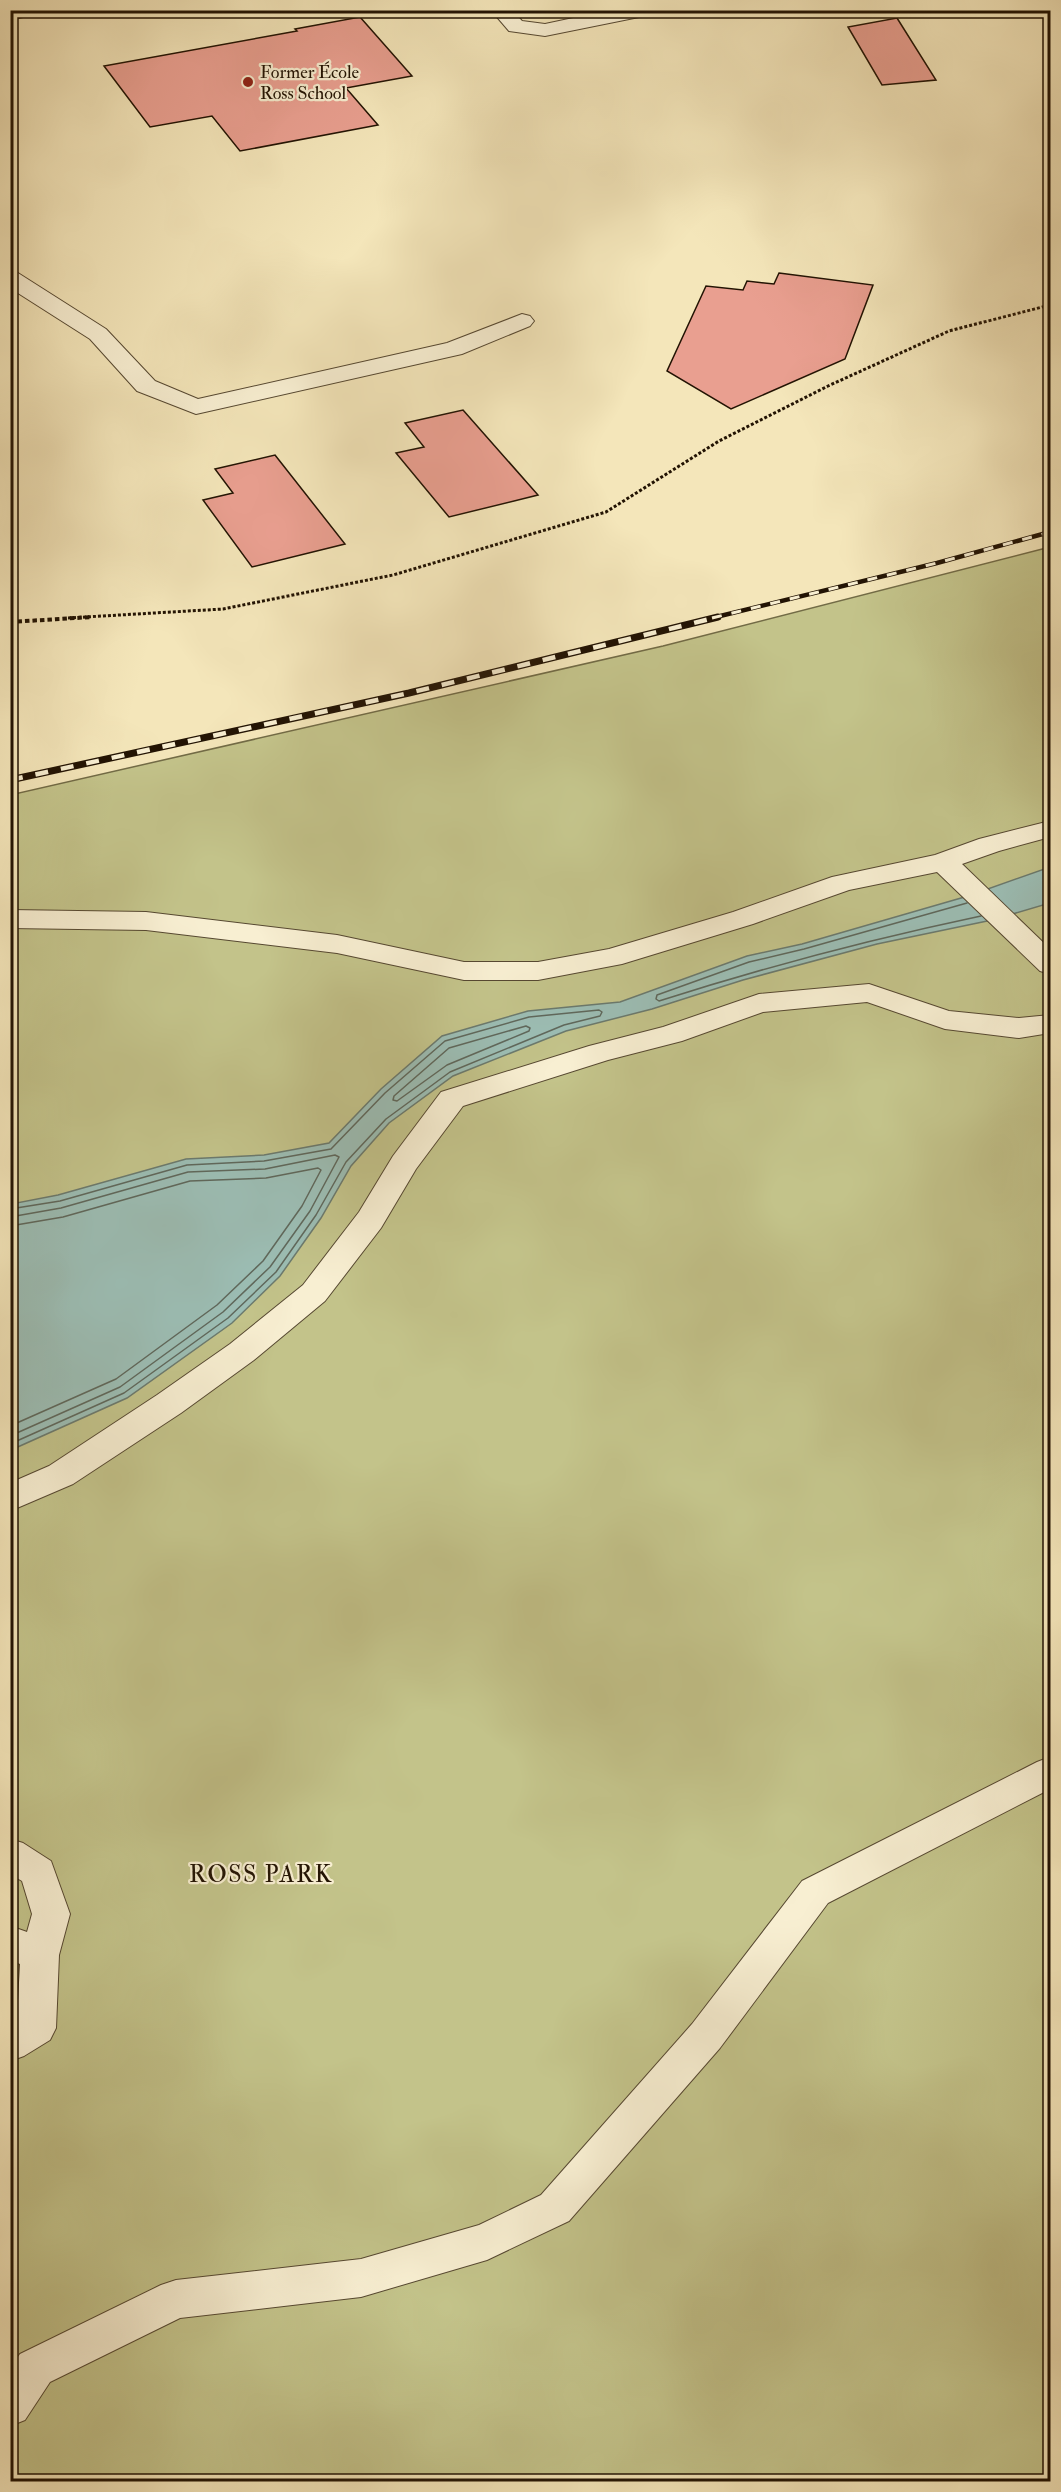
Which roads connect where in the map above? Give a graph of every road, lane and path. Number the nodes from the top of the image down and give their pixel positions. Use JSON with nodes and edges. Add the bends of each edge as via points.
{"nodes":[{"id":1,"x":29,"y":10,"type":"edge"},
{"id":2,"x":644,"y":10,"type":"edge"},
{"id":3,"x":501,"y":11,"type":"edge"},
{"id":4,"x":10,"y":14,"type":"edge"},
{"id":5,"x":10,"y":278,"type":"edge"},
{"id":6,"x":40,"y":296,"type":"junction"},
{"id":7,"x":1050,"y":305,"type":"edge"},
{"id":8,"x":10,"y":307,"type":"edge"},
{"id":9,"x":522,"y":321,"type":"dead end"},
{"id":10,"x":10,"y":622,"type":"edge"},
{"id":11,"x":1050,"y":829,"type":"edge"},
{"id":12,"x":942,"y":862,"type":"junction"},
{"id":13,"x":10,"y":919,"type":"edge"},
{"id":14,"x":1041,"y":957,"type":"edge"},
{"id":15,"x":1050,"y":1024,"type":"edge"},
{"id":16,"x":10,"y":1497,"type":"edge"},
{"id":17,"x":1050,"y":1772,"type":"edge"},
{"id":18,"x":10,"y":1854,"type":"edge"},
{"id":19,"x":25,"y":1948,"type":"edge"},
{"id":20,"x":10,"y":2044,"type":"edge"},
{"id":21,"x":10,"y":2406,"type":"edge"}],
"edges":[{"from":1,"to":4,"type":"street"},
{"from":2,"to":3,"type":"street","via":[[545,30],[516,27]]},
{"from":5,"to":6,"type":"street"},
{"from":6,"to":8,"type":"street"},
{"from":6,"to":9,"type":"street","via":[[98,334],[146,386],[196,407],[454,349]]},
{"from":7,"to":10,"type":"path","via":[[949,331],[828,386],[719,441],[606,512],[393,575],[223,609]]},
{"from":11,"to":12,"type":"lane","via":[[989,844]]},
{"from":12,"to":13,"type":"lane","via":[[842,883],[744,918],[612,957],[538,971],[464,972],[337,944],[146,921]]},
{"from":12,"to":14,"type":"lane"},
{"from":15,"to":16,"type":"lane","via":[[1019,1028],[945,1020],[869,993],[759,1003],[672,1034],[452,1099],[404,1163],[370,1220],[314,1293],[242,1352],[169,1404],[61,1475]]},
{"from":17,"to":21,"type":"lane","via":[[815,1892],[706,2036],[555,2208],[487,2241],[361,2278],[176,2299],[35,2368]]},
{"from":18,"to":19,"type":"lane","via":[[38,1872],[51,1914]]},
{"from":19,"to":20,"type":"lane","via":[[36,2028]]}]}
